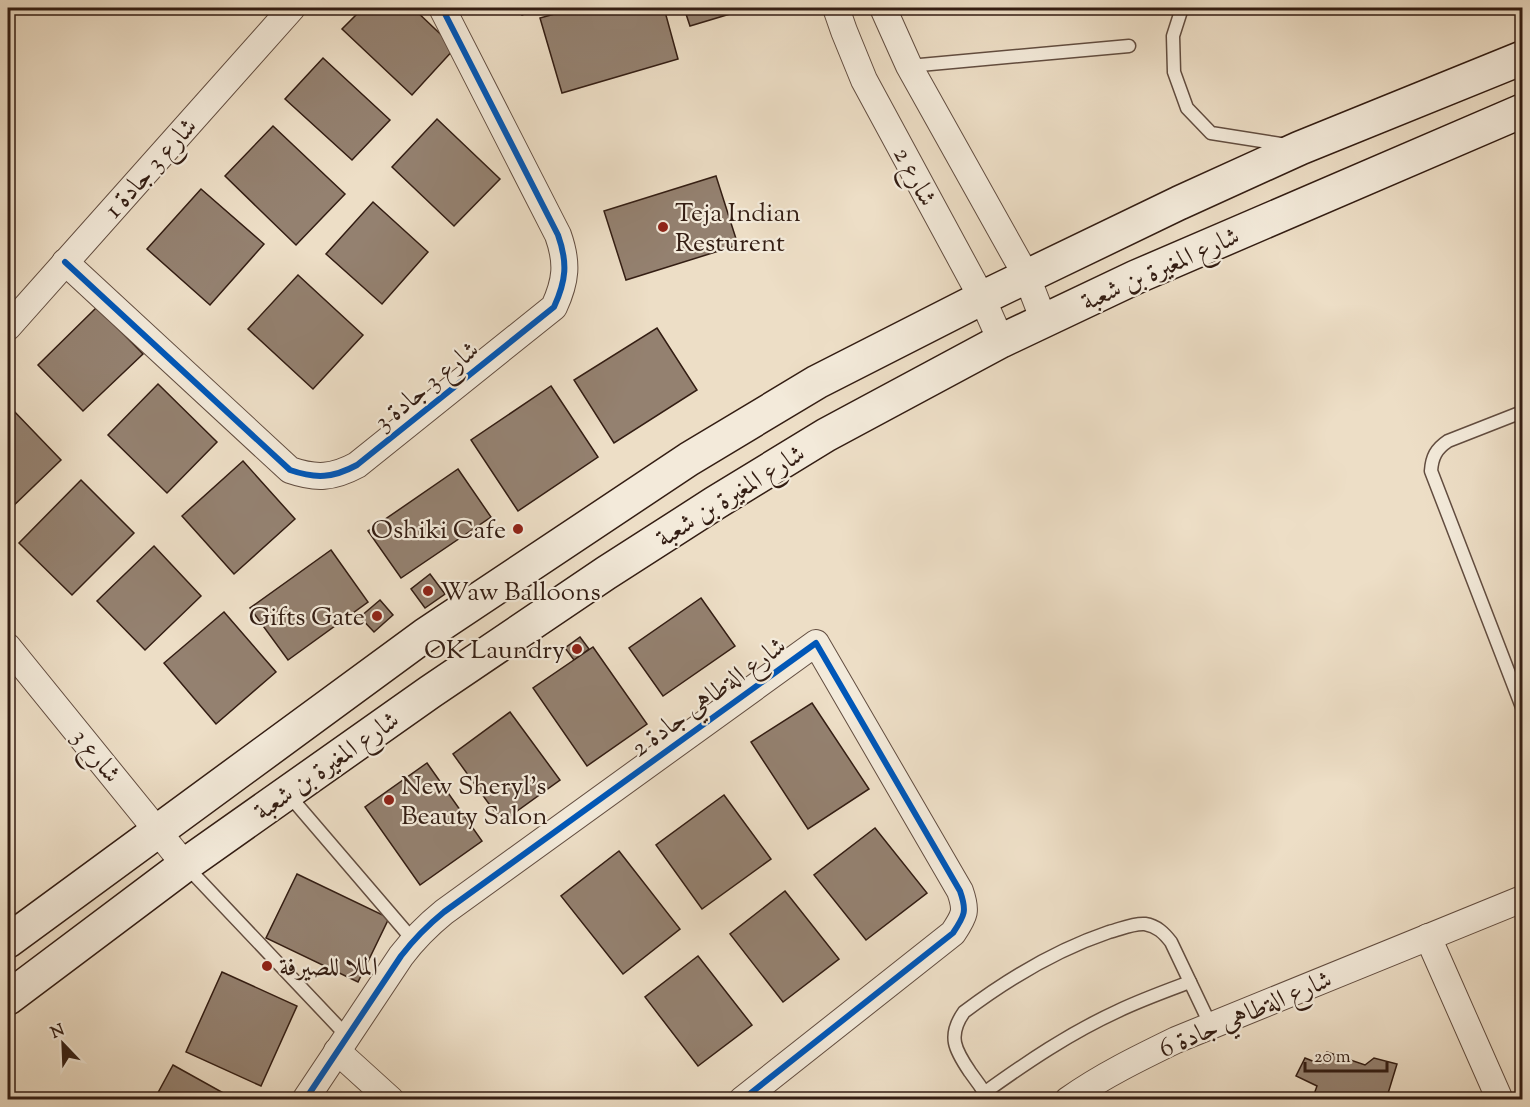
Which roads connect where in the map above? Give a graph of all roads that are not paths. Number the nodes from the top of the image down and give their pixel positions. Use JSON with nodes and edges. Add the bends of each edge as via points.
{"nodes":[{"id":1,"x":292,"y":8,"type":"edge"},
{"id":2,"x":442,"y":8,"type":"edge"},
{"id":3,"x":836,"y":8,"type":"edge"},
{"id":4,"x":883,"y":8,"type":"edge"},
{"id":5,"x":1182,"y":8,"type":"edge"},
{"id":6,"x":1129,"y":46,"type":"dead end"},
{"id":7,"x":1522,"y":58,"type":"edge"},
{"id":8,"x":909,"y":66,"type":"junction"},
{"id":9,"x":1522,"y":111,"type":"edge"},
{"id":10,"x":1300,"y":148,"type":"junction"},
{"id":11,"x":65,"y":262,"type":"junction"},
{"id":12,"x":1027,"y":277,"type":"junction"},
{"id":13,"x":982,"y":298,"type":"junction"},
{"id":14,"x":1044,"y":321,"type":"junction"},
{"id":15,"x":8,"y":327,"type":"edge"},
{"id":16,"x":1001,"y":341,"type":"junction"},
{"id":17,"x":1522,"y":412,"type":"edge"},
{"id":18,"x":8,"y":647,"type":"edge"},
{"id":19,"x":1522,"y":707,"type":"edge"},
{"id":20,"x":287,"y":793,"type":"junction"},
{"id":21,"x":158,"y":830,"type":"junction"},
{"id":22,"x":185,"y":865,"type":"junction"},
{"id":23,"x":1522,"y":899,"type":"edge"},
{"id":24,"x":1428,"y":937,"type":"junction"},
{"id":25,"x":413,"y":940,"type":"junction"},
{"id":26,"x":8,"y":941,"type":"edge"},
{"id":27,"x":1190,"y":981,"type":"junction"},
{"id":28,"x":8,"y":998,"type":"edge"},
{"id":29,"x":1211,"y":1026,"type":"junction"},
{"id":30,"x":342,"y":1043,"type":"junction"},
{"id":31,"x":987,"y":1096,"type":"edge"},
{"id":32,"x":305,"y":1100,"type":"edge"},
{"id":33,"x":391,"y":1100,"type":"edge"},
{"id":34,"x":742,"y":1100,"type":"edge"},
{"id":35,"x":1068,"y":1100,"type":"edge"},
{"id":36,"x":1500,"y":1100,"type":"edge"}],
"edges":[{"from":1,"to":11,"type":"street","name":"شارع 3 جادة 1"},
{"from":2,"to":11,"type":"street","name":"شارع 3 جادة 3","via":[[558,235],[565,276],[554,308],[357,465],[325,476],[290,470]]},
{"from":3,"to":13,"type":"street","name":"شارع 2","via":[[864,80]]},
{"from":4,"to":8,"type":"street","name":"شارع 2"},
{"from":5,"to":10,"type":"lane","via":[[1173,36],[1174,72],[1187,108],[1211,132]]},
{"from":6,"to":8,"type":"lane"},
{"from":7,"to":10,"type":"main road","name":"شارع المغيرة بن شعبة"},
{"from":8,"to":12,"type":"street","name":"شارع 2"},
{"from":9,"to":14,"type":"main road","name":"شارع المغيرة بن شعبة","via":[[1136,277]]},
{"from":10,"to":12,"type":"main road","name":"شارع المغيرة بن شعبة"},
{"from":11,"to":15,"type":"street","name":"شارع 3 جادة 1"},
{"from":12,"to":13,"type":"main road","name":"شارع المغيرة بن شعبة"},
{"from":12,"to":14,"type":"street","name":"شارع 2"},
{"from":13,"to":16,"type":"street","name":"شارع 2"},
{"from":13,"to":21,"type":"main road","name":"شارع المغيرة بن شعبة","via":[[818,382],[689,459],[425,635]]},
{"from":14,"to":16,"type":"main road","name":"شارع المغيرة بن شعبة"},
{"from":16,"to":20,"type":"main road","name":"شارع المغيرة بن شعبة","via":[[826,435],[715,503],[430,692]]},
{"from":17,"to":19,"type":"lane","via":[[1448,441],[1440,446],[1431,462],[1431,471]]},
{"from":18,"to":21,"type":"street","name":"شارع 3"},
{"from":20,"to":22,"type":"main road","name":"شارع المغيرة بن شعبة"},
{"from":20,"to":25,"type":"lane"},
{"from":21,"to":22,"type":"street","name":"شارع 3"},
{"from":21,"to":26,"type":"main road","name":"شارع المغيرة بن شعبة"},
{"from":22,"to":28,"type":"main road","name":"شارع المغيرة بن شعبة"},
{"from":22,"to":30,"type":"lane"},
{"from":23,"to":24,"type":"street","name":"شارع الةطاهي جادة 6"},
{"from":24,"to":29,"type":"street","name":"شارع الةطاهي جادة 6"},
{"from":24,"to":36,"type":"street"},
{"from":25,"to":30,"type":"street","name":"شارع الةطاهي جادة 2"},
{"from":25,"to":34,"type":"street","name":"شارع الةطاهي جادة 2","via":[[444,912],[816,643],[960,891],[964,905],[962,920],[953,933]]},
{"from":27,"to":29,"type":"lane"},
{"from":27,"to":31,"type":"lane","via":[[1083,1029],[1024,1064]]},
{"from":27,"to":31,"type":"lane","via":[[1165,934],[1147,924],[1098,936],[1041,961],[964,1012],[955,1028],[959,1056]]},
{"from":29,"to":35,"type":"street","name":"شارع الةطاهي جادة 6","via":[[1142,1056]]},
{"from":30,"to":32,"type":"street","name":"شارع الةطاهي جادة 2"},
{"from":30,"to":33,"type":"street"}]}
